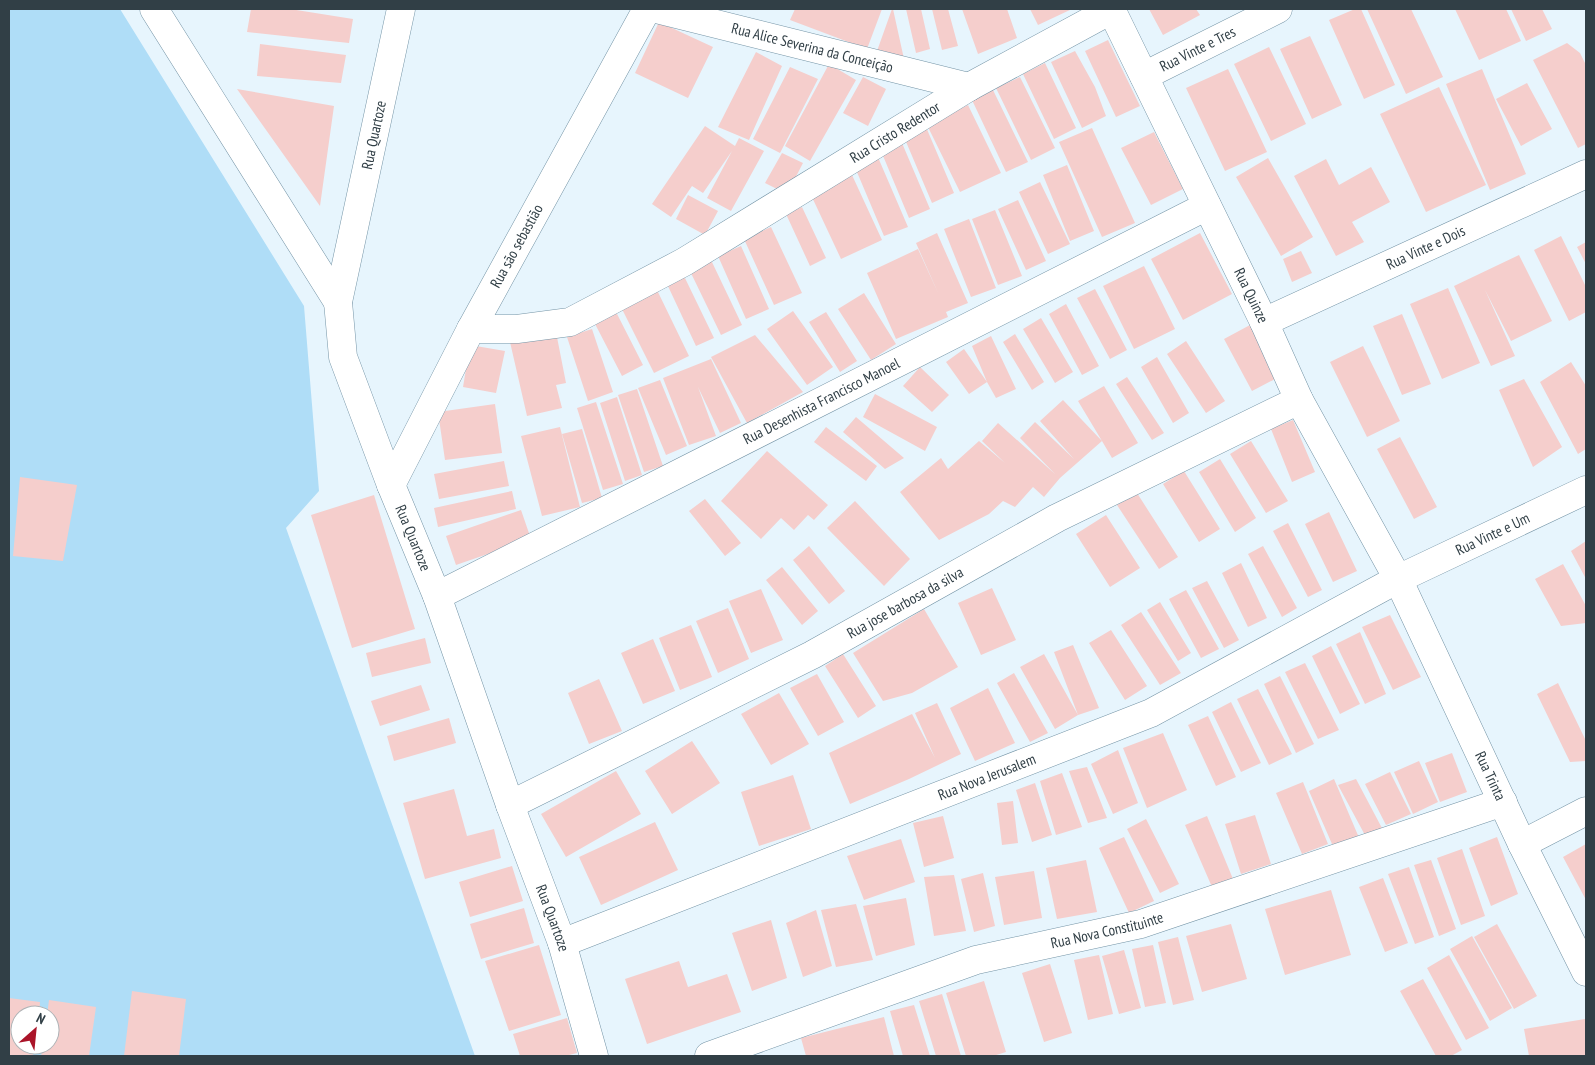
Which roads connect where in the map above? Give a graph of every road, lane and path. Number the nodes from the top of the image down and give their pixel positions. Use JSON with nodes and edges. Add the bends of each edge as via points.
{"nodes":[{"id":1,"x":154,"y":9,"type":"edge"},
{"id":2,"x":401,"y":9,"type":"edge"},
{"id":3,"x":647,"y":9,"type":"edge"},
{"id":4,"x":656,"y":9,"type":"edge"},
{"id":5,"x":1111,"y":9,"type":"edge"},
{"id":6,"x":1278,"y":9,"type":"edge"},
{"id":7,"x":1144,"y":76,"type":"junction"},
{"id":8,"x":969,"y":87,"type":"junction"},
{"id":9,"x":1586,"y":174,"type":"edge"},
{"id":10,"x":1208,"y":206,"type":"junction"},
{"id":11,"x":338,"y":302,"type":"junction"},
{"id":12,"x":1264,"y":322,"type":"junction"},
{"id":13,"x":471,"y":329,"type":"junction"},
{"id":14,"x":1299,"y":400,"type":"junction"},
{"id":15,"x":391,"y":485,"type":"junction"},
{"id":16,"x":1586,"y":490,"type":"edge"},
{"id":17,"x":1398,"y":579,"type":"junction"},
{"id":18,"x":437,"y":596,"type":"junction"},
{"id":19,"x":1503,"y":802,"type":"junction"},
{"id":20,"x":510,"y":805,"type":"junction"},
{"id":21,"x":1586,"y":811,"type":"edge"},
{"id":22,"x":1522,"y":844,"type":"junction"},
{"id":23,"x":562,"y":943,"type":"junction"},
{"id":24,"x":1586,"y":972,"type":"edge"},
{"id":25,"x":594,"y":1056,"type":"edge"},
{"id":26,"x":708,"y":1056,"type":"edge"}],
"edges":[{"from":1,"to":11,"type":"street"},
{"from":2,"to":11,"type":"street","name":"Rua Quartoze"},
{"from":3,"to":13,"type":"street","name":"Rua são sebastião"},
{"from":4,"to":8,"type":"street","name":"Rua Alice Severina da Conceição"},
{"from":5,"to":7,"type":"street","name":"Rua Quinze"},
{"from":5,"to":8,"type":"street","name":"Rua Cristo Redentor"},
{"from":6,"to":7,"type":"street","name":"Rua Vinte e Tres"},
{"from":7,"to":10,"type":"street","name":"Rua Quinze"},
{"from":8,"to":13,"type":"street","name":"Rua Cristo Redentor","via":[[684,262],[570,322],[517,329]]},
{"from":9,"to":12,"type":"street","name":"Rua Vinte e Dois"},
{"from":10,"to":12,"type":"street","name":"Rua Quinze"},
{"from":10,"to":18,"type":"street","name":"Rua Desenhista Francisco Manoel"},
{"from":11,"to":15,"type":"street","name":"Rua Quartoze","via":[[343,357]]},
{"from":12,"to":14,"type":"street","name":"Rua Quinze"},
{"from":13,"to":15,"type":"street","name":"Rua são sebastião"},
{"from":14,"to":17,"type":"street","name":"Rua Quinze"},
{"from":14,"to":20,"type":"street","name":"Rua jose barbosa da silva","via":[[1057,518],[812,655]]},
{"from":15,"to":18,"type":"street","name":"Rua Quartoze"},
{"from":16,"to":17,"type":"street","name":"Rua Vinte e Um"},
{"from":17,"to":19,"type":"street","name":"Rua Trinta"},
{"from":17,"to":23,"type":"street","name":"Rua Nova Jerusalem","via":[[1151,713]]},
{"from":18,"to":20,"type":"street","name":"Rua Quartoze"},
{"from":19,"to":22,"type":"street","name":"Rua Trinta"},
{"from":19,"to":26,"type":"street","name":"Rua Nova Constituinte","via":[[1141,924],[976,960]]},
{"from":20,"to":23,"type":"street","name":"Rua Quartoze"},
{"from":21,"to":22,"type":"street"},
{"from":22,"to":24,"type":"street","name":"Rua Trinta"},
{"from":23,"to":25,"type":"street","name":"Rua Quartoze"}]}
